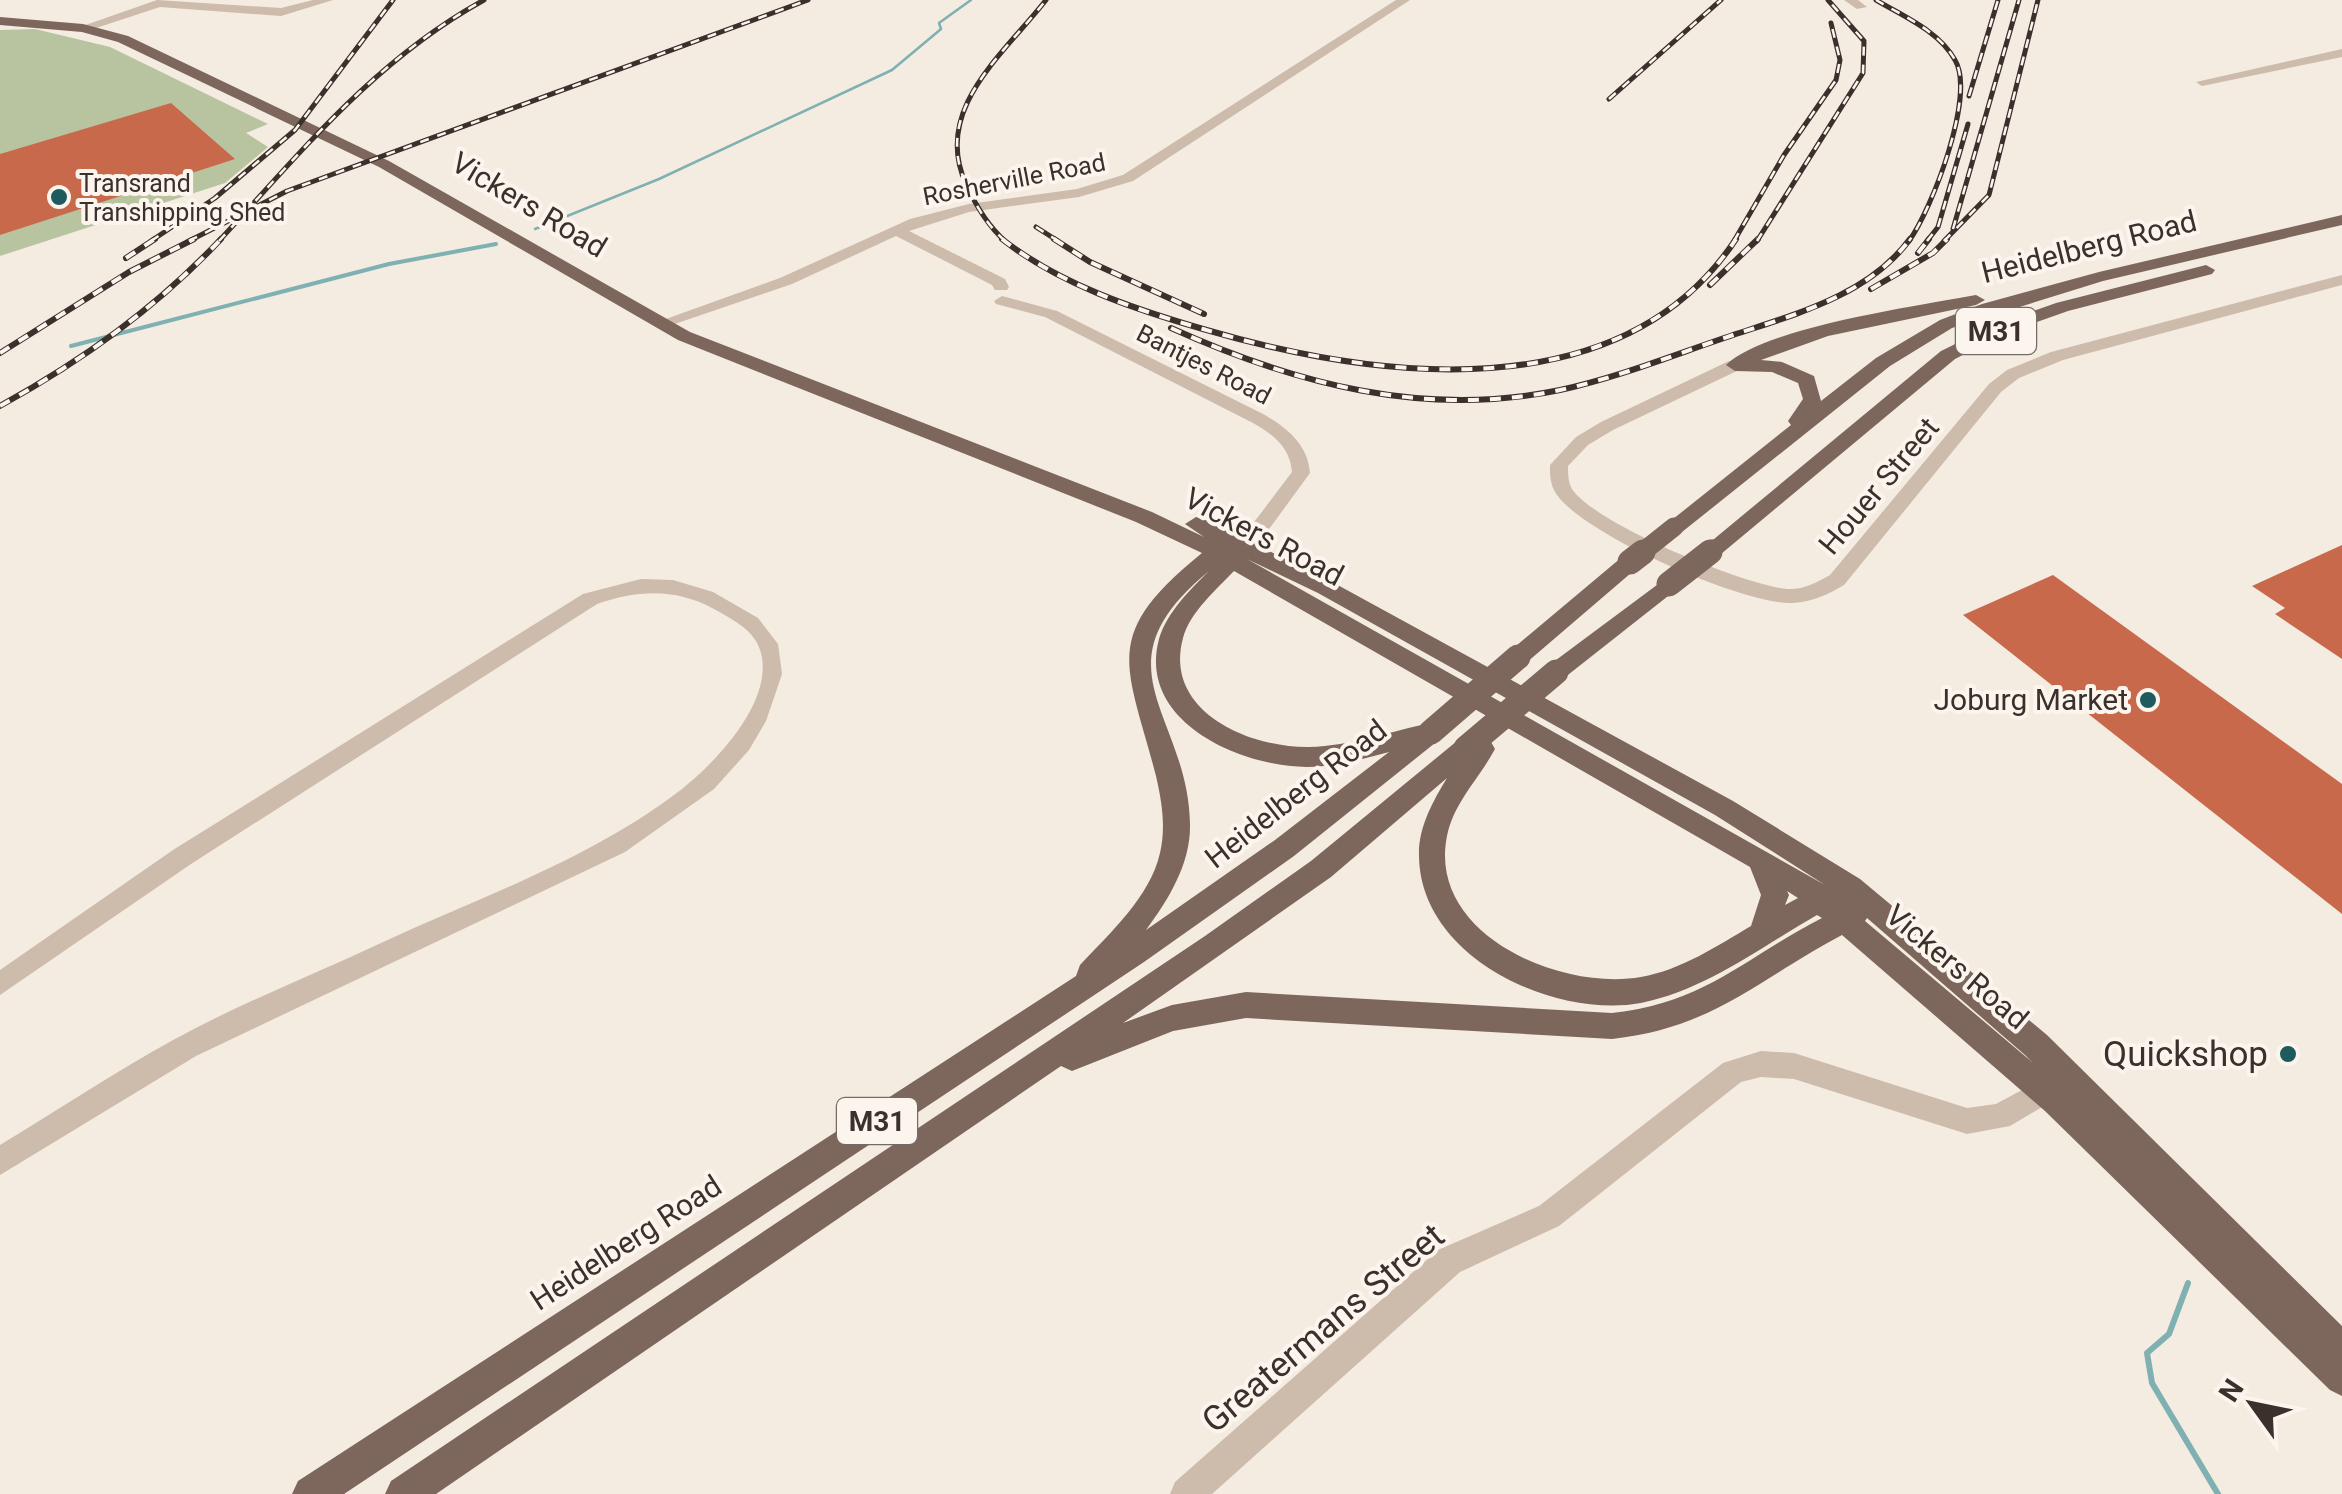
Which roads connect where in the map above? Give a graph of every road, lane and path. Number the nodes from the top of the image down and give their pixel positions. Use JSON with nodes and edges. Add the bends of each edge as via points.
{"nodes":[{"id":1,"x":327,"y":0,"type":"edge"},
{"id":2,"x":1404,"y":0,"type":"edge"},
{"id":3,"x":0,"y":18,"type":"edge"},
{"id":4,"x":87,"y":26,"type":"junction"},
{"id":5,"x":2342,"y":53,"type":"edge"},
{"id":6,"x":2202,"y":82,"type":"dead end"},
{"id":7,"x":2342,"y":220,"type":"edge"},
{"id":8,"x":894,"y":229,"type":"junction"},
{"id":9,"x":2342,"y":238,"type":"edge"},
{"id":10,"x":2099,"y":277,"type":"junction"},
{"id":11,"x":2342,"y":280,"type":"edge"},
{"id":12,"x":665,"y":320,"type":"junction"},
{"id":13,"x":1735,"y":365,"type":"junction"},
{"id":14,"x":1772,"y":452,"type":"junction"},
{"id":15,"x":1168,"y":528,"type":"junction"},
{"id":16,"x":1237,"y":545,"type":"junction"},
{"id":17,"x":1274,"y":584,"type":"junction"},
{"id":18,"x":1210,"y":586,"type":"junction"},
{"id":19,"x":1176,"y":588,"type":"junction"},
{"id":20,"x":1431,"y":732,"type":"junction"},
{"id":21,"x":1474,"y":748,"type":"junction"},
{"id":22,"x":1761,"y":860,"type":"junction"},
{"id":23,"x":1861,"y":897,"type":"junction"},
{"id":24,"x":1832,"y":910,"type":"junction"},
{"id":25,"x":1764,"y":929,"type":"junction"},
{"id":26,"x":0,"y":984,"type":"edge"},
{"id":27,"x":1067,"y":1000,"type":"junction"},
{"id":28,"x":1021,"y":1079,"type":"junction"},
{"id":29,"x":2044,"y":1091,"type":"junction"},
{"id":30,"x":0,"y":1161,"type":"edge"},
{"id":31,"x":2342,"y":1350,"type":"edge"},
{"id":32,"x":2342,"y":1378,"type":"edge"},
{"id":33,"x":310,"y":1494,"type":"edge"},
{"id":34,"x":404,"y":1494,"type":"edge"},
{"id":35,"x":1186,"y":1494,"type":"edge"}],
"edges":[{"from":1,"to":4,"type":"street","via":[[281,12],[158,3]]},
{"from":2,"to":8,"type":"street","name":"Rosherville Road","via":[[1128,178]]},
{"from":3,"to":4,"type":"main road","name":"Vickers Road"},
{"from":4,"to":12,"type":"main road","name":"Vickers Road","via":[[430,185]]},
{"from":5,"to":6,"type":"street"},
{"from":7,"to":10,"type":"main road","name":"Heidelberg Road","number":"M31"},
{"from":8,"to":12,"type":"street","name":"Rosherville Road","via":[[786,281]]},
{"from":8,"to":16,"type":"street","name":"Bantjes Road","via":[[991,278],[1006,293],[1260,418],[1289,440],[1301,473],[1284,501]]},
{"from":9,"to":21,"type":"main road","name":"Heidelberg Road","number":"M31","bridge":true,"via":[[2062,308],[1967,345],[1556,672]]},
{"from":10,"to":13,"type":"main road","via":[[1824,332]]},
{"from":10,"to":14,"type":"main road","name":"Heidelberg Road","number":"M31","via":[[1946,324],[1883,362]]},
{"from":11,"to":13,"type":"street","name":"Houer Street","via":[[2013,374],[1836,580],[1803,596],[1708,574],[1591,515],[1563,491],[1560,465],[1582,441]]},
{"from":12,"to":15,"type":"main road","name":"Vickers Road","via":[[730,356]]},
{"from":12,"to":16,"type":"main road","name":"Vickers Road"},
{"from":13,"to":14,"type":"main road","via":[[1787,369],[1811,385],[1808,408]]},
{"from":14,"to":20,"type":"main road","name":"Heidelberg Road","number":"M31","bridge":true,"via":[[1630,562]]},
{"from":15,"to":16,"type":"main road","name":"Vickers Road"},
{"from":15,"to":19,"type":"main road","via":[[1185,552]]},
{"from":16,"to":17,"type":"main road","name":"Vickers Road"},
{"from":16,"to":18,"type":"main road"},
{"from":16,"to":19,"type":"main road"},
{"from":16,"to":23,"type":"main road","name":"Vickers Road","via":[[1766,832]]},
{"from":17,"to":18,"type":"main road"},
{"from":17,"to":22,"type":"main road","name":"Vickers Road"},
{"from":18,"to":20,"type":"main road","via":[[1174,630],[1168,656],[1173,687],[1206,727],[1263,752],[1312,757]]},
{"from":19,"to":27,"type":"main road","via":[[1150,617],[1138,653],[1178,805],[1174,853],[1146,910]]},
{"from":20,"to":27,"type":"main road","name":"Heidelberg Road","number":"M31","via":[[1272,862]]},
{"from":21,"to":25,"type":"main road","via":[[1441,811],[1432,853],[1435,877],[1458,920],[1509,967],[1589,993],[1640,990],[1698,968]]},
{"from":21,"to":28,"type":"main road","number":"M31","via":[[1321,869]]},
{"from":22,"to":24,"type":"main road","name":"Vickers Road"},
{"from":22,"to":25,"type":"main road","via":[[1776,895]]},
{"from":23,"to":24,"type":"main road"},
{"from":23,"to":31,"type":"main road","name":"Vickers Road","via":[[2036,1045]]},
{"from":24,"to":25,"type":"main road"},
{"from":24,"to":28,"type":"main road","via":[[1721,996],[1660,1022],[1612,1026],[1246,1004],[1172,1018]]},
{"from":24,"to":29,"type":"main road","name":"Vickers Road"},
{"from":26,"to":30,"type":"street","via":[[182,857],[590,599],[650,584],[688,588],[749,622],[768,646],[768,688],[746,742],[667,813],[617,845],[186,1048]]},
{"from":27,"to":33,"type":"main road","name":"Heidelberg Road","number":"M31"},
{"from":28,"to":34,"type":"main road","number":"M31"},
{"from":29,"to":32,"type":"main road","name":"Vickers Road"},
{"from":29,"to":35,"type":"street","name":"Greatermans Street","via":[[2000,1116],[1967,1120],[1794,1066],[1761,1064],[1733,1072],[1549,1216],[1433,1274]]}]}
